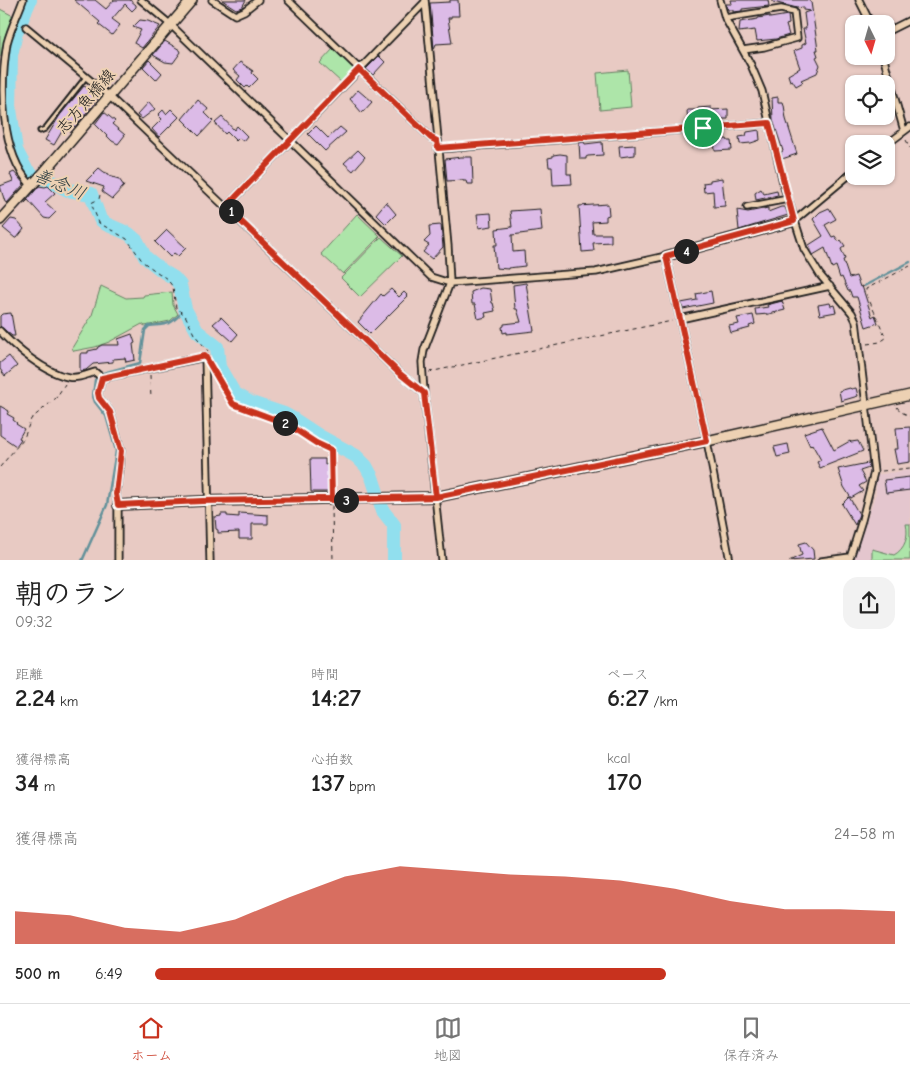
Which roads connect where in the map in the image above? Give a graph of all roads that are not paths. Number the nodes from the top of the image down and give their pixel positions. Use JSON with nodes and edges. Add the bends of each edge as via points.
{"nodes":[{"id":1,"x":24,"y":0,"type":"edge"},
{"id":2,"x":141,"y":0,"type":"edge"},
{"id":3,"x":192,"y":0,"type":"edge"},
{"id":4,"x":212,"y":0,"type":"edge"},
{"id":5,"x":258,"y":0,"type":"edge"},
{"id":6,"x":288,"y":0,"type":"edge"},
{"id":7,"x":720,"y":0,"type":"edge"},
{"id":8,"x":859,"y":0,"type":"edge"},
{"id":9,"x":425,"y":1,"type":"edge"},
{"id":10,"x":866,"y":15,"type":"edge"},
{"id":11,"x":724,"y":18,"type":"junction"},
{"id":12,"x":910,"y":20,"type":"edge"},
{"id":13,"x":171,"y":25,"type":"junction"},
{"id":14,"x":26,"y":27,"type":"dead end"},
{"id":15,"x":895,"y":28,"type":"edge"},
{"id":16,"x":743,"y":50,"type":"junction"},
{"id":17,"x":885,"y":65,"type":"edge"},
{"id":18,"x":359,"y":69,"type":"junction"},
{"id":19,"x":2,"y":72,"type":"edge"},
{"id":20,"x":86,"y":77,"type":"junction"},
{"id":21,"x":108,"y":95,"type":"junction"},
{"id":22,"x":769,"y":123,"type":"junction"},
{"id":23,"x":910,"y":127,"type":"edge"},
{"id":24,"x":40,"y":131,"type":"dead end"},
{"id":25,"x":903,"y":132,"type":"junction"},
{"id":26,"x":895,"y":138,"type":"edge"},
{"id":27,"x":291,"y":141,"type":"junction"},
{"id":28,"x":437,"y":141,"type":"junction"},
{"id":29,"x":438,"y":148,"type":"junction"},
{"id":30,"x":845,"y":178,"type":"edge"},
{"id":31,"x":33,"y":183,"type":"junction"},
{"id":32,"x":788,"y":199,"type":"junction"},
{"id":33,"x":226,"y":207,"type":"junction"},
{"id":34,"x":747,"y":207,"type":"dead end"},
{"id":35,"x":0,"y":220,"type":"edge"},
{"id":36,"x":794,"y":221,"type":"junction"},
{"id":37,"x":666,"y":256,"type":"junction"},
{"id":38,"x":450,"y":283,"type":"junction"},
{"id":39,"x":830,"y":286,"type":"junction"},
{"id":40,"x":680,"y":319,"type":"junction"},
{"id":41,"x":0,"y":331,"type":"edge"},
{"id":42,"x":102,"y":378,"type":"junction"},
{"id":43,"x":424,"y":393,"type":"junction"},
{"id":44,"x":910,"y":395,"type":"edge"},
{"id":45,"x":865,"y":405,"type":"junction"},
{"id":46,"x":707,"y":441,"type":"junction"},
{"id":47,"x":436,"y":497,"type":"junction"},
{"id":48,"x":208,"y":502,"type":"junction"},
{"id":49,"x":118,"y":505,"type":"junction"},
{"id":50,"x":849,"y":559,"type":"edge"},
{"id":51,"x":118,"y":560,"type":"edge"},
{"id":52,"x":210,"y":560,"type":"edge"},
{"id":53,"x":442,"y":560,"type":"edge"},
{"id":54,"x":730,"y":560,"type":"edge"},
{"id":55,"x":821,"y":560,"type":"edge"}],
"edges":[{"from":1,"to":19,"type":"street","via":[[7,42]]},
{"from":2,"to":13,"type":"street"},
{"from":3,"to":13,"type":"street","name":"志方魚橋線"},
{"from":4,"to":5,"type":"street","via":[[235,15]]},
{"from":6,"to":18,"type":"street"},
{"from":7,"to":11,"type":"street"},
{"from":8,"to":10,"type":"street"},
{"from":9,"to":18,"type":"street"},
{"from":9,"to":28,"type":"street"},
{"from":11,"to":16,"type":"street"},
{"from":11,"to":16,"type":"street","via":[[781,10],[794,12],[797,38]]},
{"from":12,"to":15,"type":"street"},
{"from":13,"to":21,"type":"street","name":"志方魚橋線"},
{"from":13,"to":27,"type":"street"},
{"from":14,"to":20,"type":"street"},
{"from":16,"to":22,"type":"street","via":[[760,86]]},
{"from":17,"to":25,"type":"street"},
{"from":18,"to":27,"type":"street"},
{"from":18,"to":28,"type":"street"},
{"from":19,"to":31,"type":"street","via":[[7,139],[18,169]]},
{"from":20,"to":21,"type":"street"},
{"from":20,"to":24,"type":"lane","via":[[45,129]]},
{"from":21,"to":31,"type":"street","name":"志方魚橋線"},
{"from":21,"to":33,"type":"street"},
{"from":22,"to":29,"type":"street"},
{"from":22,"to":32,"type":"street"},
{"from":23,"to":25,"type":"street"},
{"from":25,"to":26,"type":"street"},
{"from":27,"to":33,"type":"street"},
{"from":27,"to":38,"type":"street","via":[[431,277]]},
{"from":28,"to":29,"type":"street"},
{"from":29,"to":38,"type":"street"},
{"from":30,"to":36,"type":"street"},
{"from":31,"to":35,"type":"street","name":"志方魚橋線"},
{"from":32,"to":34,"type":"street"},
{"from":32,"to":36,"type":"street"},
{"from":33,"to":43,"type":"street","via":[[399,373]]},
{"from":36,"to":37,"type":"street"},
{"from":36,"to":39,"type":"street","via":[[810,261]]},
{"from":37,"to":38,"type":"street","via":[[596,272]]},
{"from":37,"to":40,"type":"street"},
{"from":38,"to":43,"type":"street","via":[[424,350]]},
{"from":39,"to":40,"type":"street"},
{"from":39,"to":45,"type":"street","via":[[856,321]]},
{"from":40,"to":46,"type":"street"},
{"from":41,"to":42,"type":"street","via":[[40,365],[67,377],[95,372]]},
{"from":42,"to":48,"type":"street","via":[[205,356]]},
{"from":42,"to":49,"type":"street","via":[[99,398],[110,412],[121,451],[116,494]]},
{"from":43,"to":47,"type":"street"},
{"from":44,"to":45,"type":"street"},
{"from":45,"to":46,"type":"street"},
{"from":45,"to":50,"type":"street","via":[[874,472]]},
{"from":46,"to":47,"type":"street"},
{"from":46,"to":54,"type":"street"},
{"from":47,"to":48,"type":"street"},
{"from":47,"to":53,"type":"street"},
{"from":48,"to":49,"type":"street"},
{"from":48,"to":52,"type":"street"},
{"from":49,"to":51,"type":"street"},
{"from":50,"to":55,"type":"street"}]}
